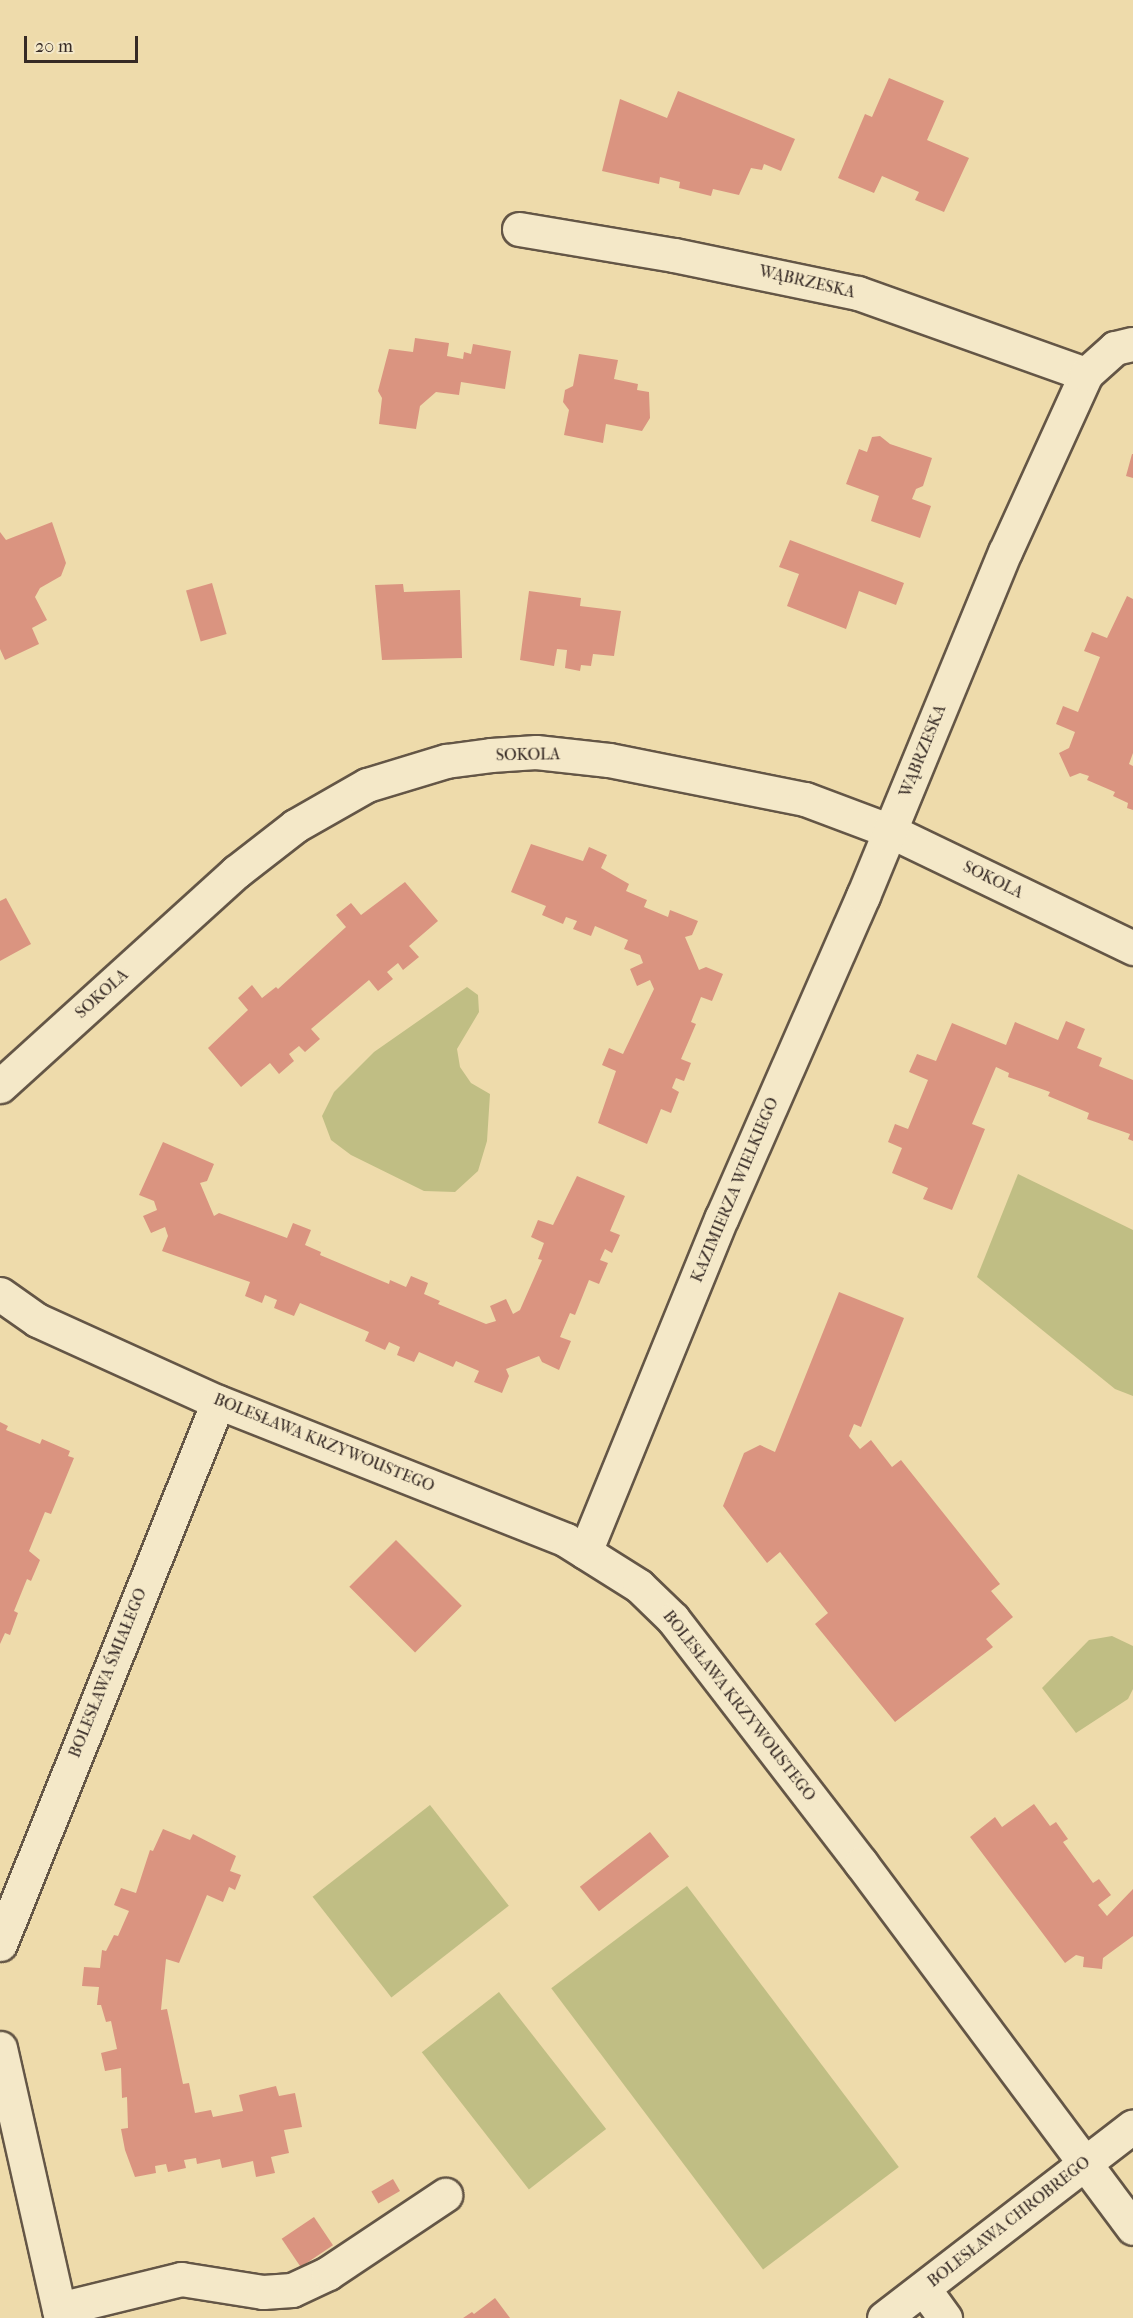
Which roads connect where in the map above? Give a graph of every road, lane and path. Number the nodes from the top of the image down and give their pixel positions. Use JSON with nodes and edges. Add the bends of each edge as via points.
{"nodes":[{"id":1,"x":519,"y":229,"type":"dead end"},
{"id":2,"x":1133,"y":344,"type":"edge"},
{"id":3,"x":1086,"y":374,"type":"junction"},
{"id":4,"x":890,"y":831,"type":"junction"},
{"id":5,"x":1133,"y":948,"type":"edge"},
{"id":6,"x":0,"y":1086,"type":"edge"},
{"id":7,"x":0,"y":1294,"type":"edge"},
{"id":8,"x":218,"y":1402,"type":"junction"},
{"id":9,"x":585,"y":1552,"type":"junction"},
{"id":10,"x":0,"y":1944,"type":"edge"},
{"id":11,"x":0,"y":2048,"type":"edge"},
{"id":12,"x":1133,"y":2126,"type":"edge"},
{"id":13,"x":1083,"y":2165,"type":"junction"},
{"id":14,"x":445,"y":2195,"type":"dead end"},
{"id":15,"x":1133,"y":2228,"type":"edge"},
{"id":16,"x":924,"y":2289,"type":"junction"},
{"id":17,"x":60,"y":2313,"type":"edge"},
{"id":18,"x":884,"y":2318,"type":"edge"},
{"id":19,"x":945,"y":2318,"type":"edge"}],
"edges":[{"from":1,"to":3,"type":"street","name":"WĄBRZESKA","via":[[674,255],[858,293]]},
{"from":2,"to":3,"type":"street","name":"WĄBRZESKA","via":[[1115,348]]},
{"from":3,"to":4,"type":"street","name":"WĄBRZESKA","via":[[963,652]]},
{"from":4,"to":5,"type":"street","name":"SOKOLA"},
{"from":4,"to":6,"type":"street","name":"SOKOLA","via":[[806,799],[758,787],[574,755],[491,755],[407,771],[339,800],[266,847]]},
{"from":4,"to":9,"type":"street","name":"KAZIMIERZA WIELKIEGO","via":[[722,1217]]},
{"from":7,"to":8,"type":"street","name":"BOLESŁAWA KRZYWOUSTEGO","via":[[37,1320]]},
{"from":8,"to":9,"type":"street","name":"BOLESŁAWA KRZYWOUSTEGO","via":[[515,1519]]},
{"from":8,"to":10,"type":"street","name":"BOLESŁAWA ŚMIAŁEGO"},
{"from":9,"to":13,"type":"street","name":"BOLESŁAWA KRZYWOUSTEGO","via":[[639,1586],[673,1619],[861,1863]]},
{"from":11,"to":17,"type":"street"},
{"from":12,"to":13,"type":"street","name":"BOLESŁAWA CHROBREGO"},
{"from":13,"to":15,"type":"street","name":"BOLESŁAWA KRZYWOUSTEGO"},
{"from":13,"to":16,"type":"street","name":"BOLESŁAWA CHROBREGO"},
{"from":14,"to":17,"type":"street","via":[[328,2273],[292,2290],[263,2292],[181,2279]]},
{"from":16,"to":18,"type":"street","name":"BOLESŁAWA CHROBREGO"},
{"from":16,"to":19,"type":"street"}]}
